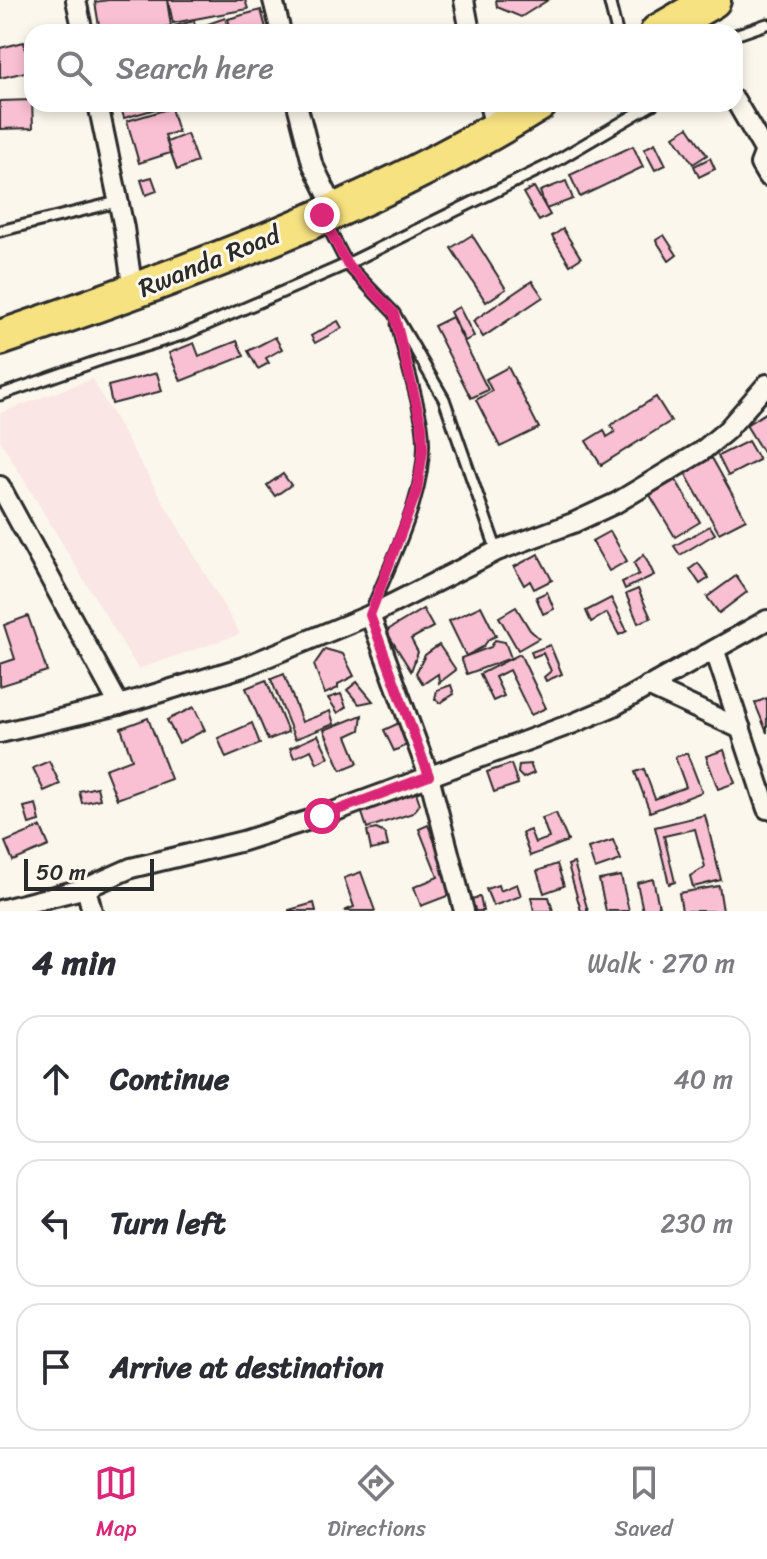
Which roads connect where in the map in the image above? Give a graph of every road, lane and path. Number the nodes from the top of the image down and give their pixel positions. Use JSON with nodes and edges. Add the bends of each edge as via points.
{"nodes":[{"id":1,"x":76,"y":0,"type":"edge"},
{"id":2,"x":273,"y":0,"type":"edge"},
{"id":3,"x":464,"y":0,"type":"edge"},
{"id":4,"x":609,"y":0,"type":"edge"},
{"id":5,"x":700,"y":15,"type":"edge"},
{"id":6,"x":81,"y":24,"type":"edge"},
{"id":7,"x":279,"y":24,"type":"edge"},
{"id":8,"x":468,"y":24,"type":"edge"},
{"id":9,"x":615,"y":24,"type":"edge"},
{"id":10,"x":678,"y":24,"type":"edge"},
{"id":11,"x":767,"y":24,"type":"edge"},
{"id":12,"x":743,"y":32,"type":"edge"},
{"id":13,"x":100,"y":112,"type":"edge"},
{"id":14,"x":299,"y":112,"type":"edge"},
{"id":15,"x":639,"y":112,"type":"edge"},
{"id":16,"x":742,"y":112,"type":"edge"},
{"id":17,"x":492,"y":117,"type":"edge"},
{"id":18,"x":766,"y":153,"type":"edge"},
{"id":19,"x":767,"y":176,"type":"edge"},
{"id":20,"x":117,"y":202,"type":"junction"},
{"id":21,"x":328,"y":212,"type":"junction"},
{"id":22,"x":0,"y":231,"type":"edge"},
{"id":23,"x":347,"y":264,"type":"junction"},
{"id":24,"x":133,"y":292,"type":"junction"},
{"id":25,"x":394,"y":313,"type":"junction"},
{"id":26,"x":0,"y":338,"type":"edge"},
{"id":27,"x":767,"y":384,"type":"edge"},
{"id":28,"x":0,"y":395,"type":"edge"},
{"id":29,"x":0,"y":486,"type":"edge"},
{"id":30,"x":497,"y":551,"type":"junction"},
{"id":31,"x":370,"y":615,"type":"junction"},
{"id":32,"x":767,"y":620,"type":"edge"},
{"id":33,"x":715,"y":651,"type":"junction"},
{"id":34,"x":648,"y":686,"type":"junction"},
{"id":35,"x":119,"y":705,"type":"junction"},
{"id":36,"x":741,"y":729,"type":"junction"},
{"id":37,"x":0,"y":733,"type":"edge"},
{"id":38,"x":429,"y":776,"type":"junction"},
{"id":39,"x":767,"y":809,"type":"edge"},
{"id":40,"x":86,"y":888,"type":"junction"},
{"id":41,"x":0,"y":910,"type":"edge"},
{"id":42,"x":92,"y":911,"type":"edge"},
{"id":43,"x":464,"y":911,"type":"edge"}],
"edges":[{"from":1,"to":6,"type":"street"},
{"from":2,"to":7,"type":"street"},
{"from":3,"to":8,"type":"street"},
{"from":4,"to":9,"type":"lane"},
{"from":5,"to":10,"type":"highway"},
{"from":11,"to":12,"type":"lane"},
{"from":13,"to":20,"type":"street"},
{"from":14,"to":21,"type":"street"},
{"from":15,"to":23,"type":"lane","via":[[551,164]]},
{"from":16,"to":18,"type":"street"},
{"from":17,"to":21,"type":"highway","name":"Rwanda Road"},
{"from":18,"to":19,"type":"street","via":[[760,164]]},
{"from":20,"to":22,"type":"lane"},
{"from":20,"to":24,"type":"street"},
{"from":21,"to":23,"type":"lane"},
{"from":21,"to":24,"type":"highway","name":"Rwanda Road"},
{"from":23,"to":25,"type":"lane"},
{"from":23,"to":28,"type":"lane","via":[[185,334]]},
{"from":24,"to":26,"type":"highway","name":"Rwanda Road"},
{"from":25,"to":30,"type":"lane","via":[[444,399]]},
{"from":25,"to":31,"type":"lane","via":[[423,450],[417,491]]},
{"from":27,"to":30,"type":"street","via":[[727,430],[690,458],[616,503]]},
{"from":29,"to":35,"type":"street"},
{"from":30,"to":31,"type":"street"},
{"from":31,"to":35,"type":"street","via":[[243,667]]},
{"from":31,"to":38,"type":"street"},
{"from":32,"to":33,"type":"street"},
{"from":33,"to":34,"type":"street"},
{"from":33,"to":36,"type":"street"},
{"from":34,"to":36,"type":"street"},
{"from":34,"to":38,"type":"street","via":[[574,723]]},
{"from":35,"to":37,"type":"street"},
{"from":36,"to":39,"type":"street"},
{"from":38,"to":40,"type":"street","via":[[243,841],[131,868]]},
{"from":38,"to":43,"type":"street"},
{"from":40,"to":41,"type":"street"},
{"from":40,"to":42,"type":"street"}]}
